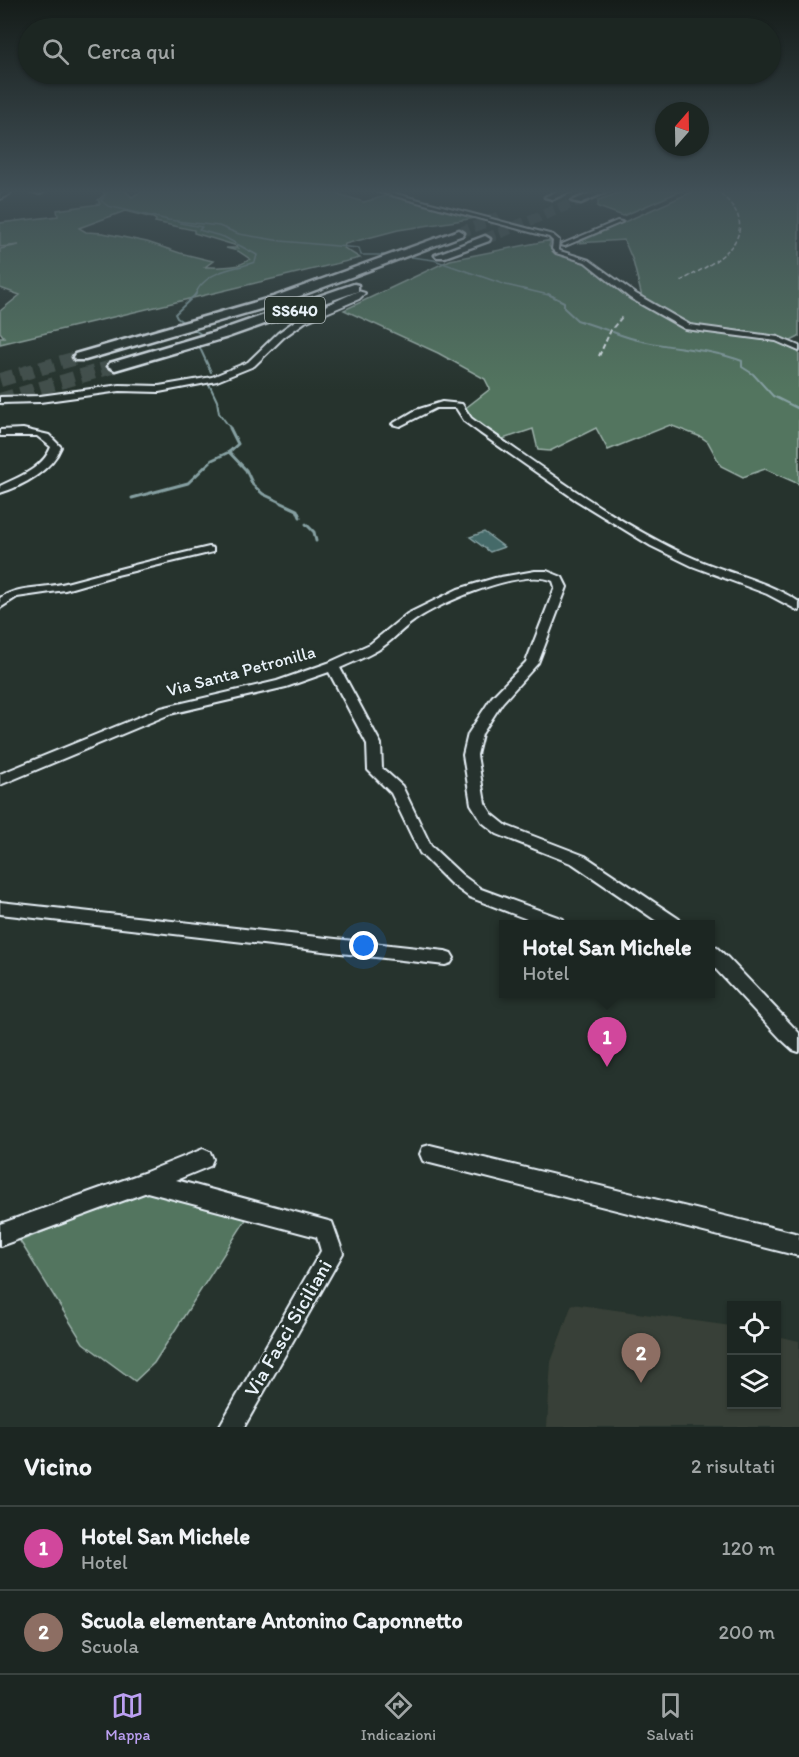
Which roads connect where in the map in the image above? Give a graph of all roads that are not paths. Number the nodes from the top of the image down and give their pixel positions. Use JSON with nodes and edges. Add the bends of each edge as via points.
{"nodes":[{"id":1,"x":396,"y":257,"type":"edge"},
{"id":2,"x":438,"y":257,"type":"edge"},
{"id":3,"x":573,"y":257,"type":"edge"},
{"id":4,"x":429,"y":260,"type":"dead end"},
{"id":5,"x":363,"y":288,"type":"joint"},
{"id":6,"x":799,"y":349,"type":"edge"},
{"id":7,"x":80,"y":357,"type":"tunnel mouth"},
{"id":8,"x":115,"y":366,"type":"tunnel mouth"},
{"id":9,"x":0,"y":400,"type":"edge"},
{"id":10,"x":397,"y":424,"type":"dead end"},
{"id":11,"x":0,"y":433,"type":"edge"},
{"id":12,"x":0,"y":490,"type":"edge"},
{"id":13,"x":208,"y":550,"type":"dead end"},
{"id":14,"x":0,"y":604,"type":"edge"},
{"id":15,"x":799,"y":607,"type":"edge"},
{"id":16,"x":333,"y":666,"type":"junction"},
{"id":17,"x":0,"y":780,"type":"edge"},
{"id":18,"x":0,"y":908,"type":"edge"},
{"id":19,"x":546,"y":920,"type":"edge"},
{"id":20,"x":667,"y":920,"type":"edge"},
{"id":21,"x":715,"y":956,"type":"edge"},
{"id":22,"x":445,"y":958,"type":"dead end"},
{"id":23,"x":799,"y":1044,"type":"edge"},
{"id":24,"x":430,"y":1154,"type":"dead end"},
{"id":25,"x":203,"y":1159,"type":"dead end"},
{"id":26,"x":147,"y":1182,"type":"junction"},
{"id":27,"x":0,"y":1234,"type":"edge"},
{"id":28,"x":799,"y":1245,"type":"edge"},
{"id":29,"x":231,"y":1427,"type":"edge"}],
"edges":[{"from":1,"to":7,"type":"highway","number":"SS640","via":[[277,300]]},
{"from":2,"to":4,"type":"highway"},
{"from":3,"to":6,"type":"street","via":[[587,261],[633,296],[688,327],[778,339]]},
{"from":5,"to":8,"type":"highway","number":"SS640"},
{"from":5,"to":9,"type":"street","via":[[302,320],[258,359],[219,377],[159,389],[120,388]]},
{"from":10,"to":15,"type":"street","via":[[432,406],[459,406],[475,426],[622,526],[681,557],[776,593]]},
{"from":11,"to":12,"type":"street","via":[[39,434],[56,447],[47,461]]},
{"from":13,"to":14,"type":"street","via":[[65,586],[14,594]]},
{"from":16,"to":17,"type":"street","name":"Via Santa Petronilla","via":[[281,684],[166,711]]},
{"from":16,"to":19,"type":"street","via":[[374,744],[375,770],[397,790],[425,849],[475,893]]},
{"from":16,"to":20,"type":"street","name":"Via Santa Petronilla","via":[[374,646],[411,617],[462,591],[535,574],[553,576],[560,582],[561,590],[531,663],[491,708],[472,743],[471,768],[478,804],[502,830],[579,860]]},
{"from":18,"to":22,"type":"street"},
{"from":21,"to":23,"type":"street"},
{"from":24,"to":28,"type":"street"},
{"from":25,"to":26,"type":"street"},
{"from":26,"to":27,"type":"street"},
{"from":26,"to":29,"type":"street","name":"Via Fasci Siciliani","via":[[325,1229],[332,1253]]}]}
